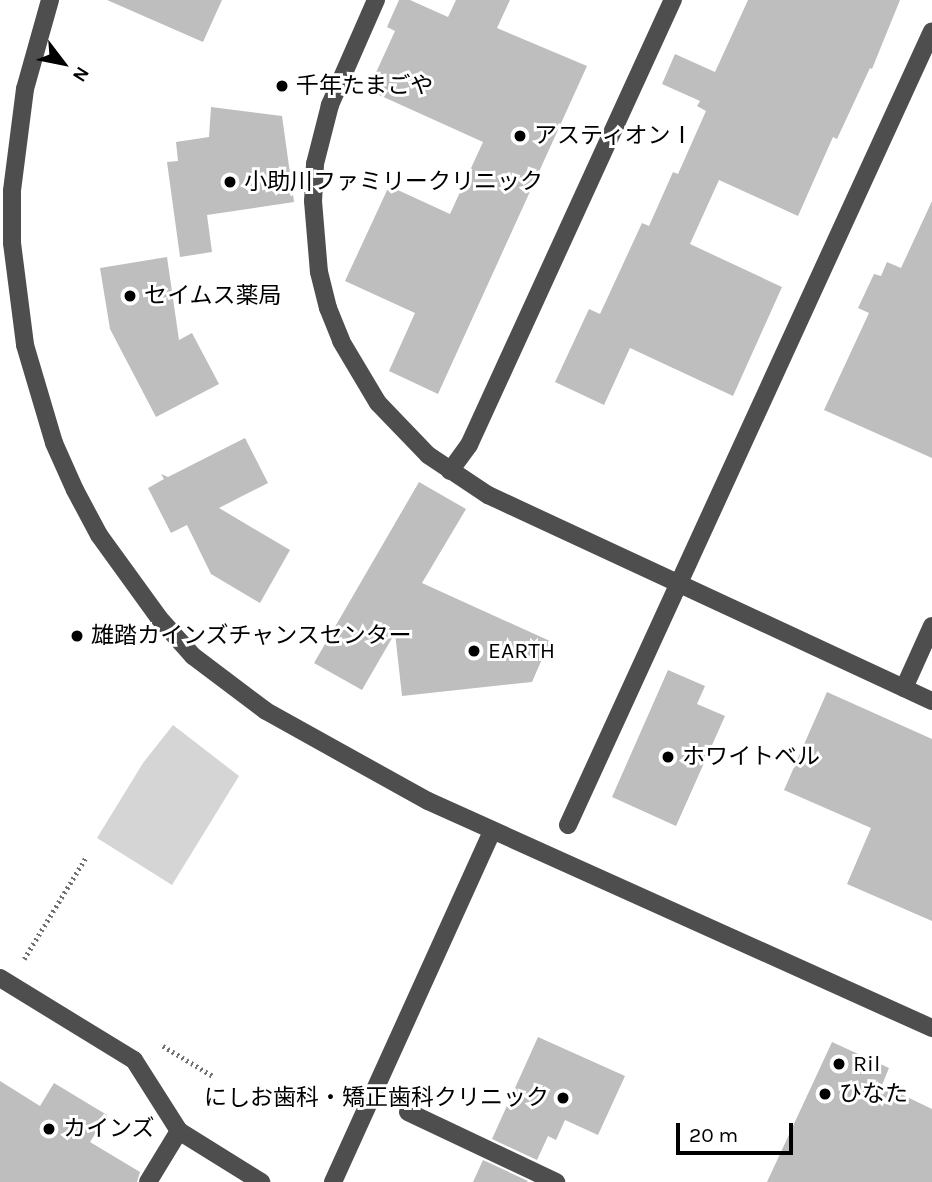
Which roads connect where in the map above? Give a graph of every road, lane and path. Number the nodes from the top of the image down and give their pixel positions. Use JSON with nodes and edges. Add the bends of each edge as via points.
{"nodes":[{"id":1,"x":50,"y":0,"type":"edge"},
{"id":2,"x":376,"y":0,"type":"edge"},
{"id":3,"x":673,"y":0,"type":"edge"},
{"id":4,"x":932,"y":31,"type":"edge"},
{"id":5,"x":450,"y":471,"type":"junction"},
{"id":6,"x":679,"y":584,"type":"junction"},
{"id":7,"x":932,"y":626,"type":"edge"},
{"id":8,"x":904,"y":688,"type":"junction"},
{"id":9,"x":932,"y":701,"type":"edge"},
{"id":10,"x":568,"y":825,"type":"dead end"},
{"id":11,"x":492,"y":832,"type":"junction"},
{"id":12,"x":86,"y":857,"type":"dead end"},
{"id":13,"x":33,"y":965,"type":"dead end"},
{"id":14,"x":0,"y":978,"type":"edge"},
{"id":15,"x":932,"y":1028,"type":"edge"},
{"id":16,"x":163,"y":1046,"type":"dead end"},
{"id":17,"x":213,"y":1076,"type":"dead end"},
{"id":18,"x":408,"y":1112,"type":"dead end"},
{"id":19,"x":179,"y":1131,"type":"junction"},
{"id":20,"x":149,"y":1180,"type":"edge"},
{"id":21,"x":261,"y":1182,"type":"edge"},
{"id":22,"x":333,"y":1182,"type":"edge"},
{"id":23,"x":556,"y":1182,"type":"edge"}],
"edges":[{"from":1,"to":11,"type":"street","via":[[16,139],[12,243],[25,345],[38,394],[75,490],[128,578],[193,656],[305,734]]},
{"from":2,"to":5,"type":"street","via":[[323,129],[313,201],[319,272],[341,341],[358,373],[402,430]]},
{"from":3,"to":5,"type":"street","via":[[469,445]]},
{"from":4,"to":6,"type":"street"},
{"from":5,"to":6,"type":"street","via":[[517,510]]},
{"from":6,"to":8,"type":"street"},
{"from":6,"to":10,"type":"street"},
{"from":7,"to":8,"type":"street"},
{"from":8,"to":9,"type":"street"},
{"from":11,"to":15,"type":"street"},
{"from":11,"to":22,"type":"street"},
{"from":12,"to":13,"type":"path","via":[[23,959]]},
{"from":14,"to":19,"type":"street","via":[[134,1060]]},
{"from":16,"to":17,"type":"path"},
{"from":18,"to":23,"type":"street"},
{"from":19,"to":20,"type":"street"},
{"from":19,"to":21,"type":"street"}]}
